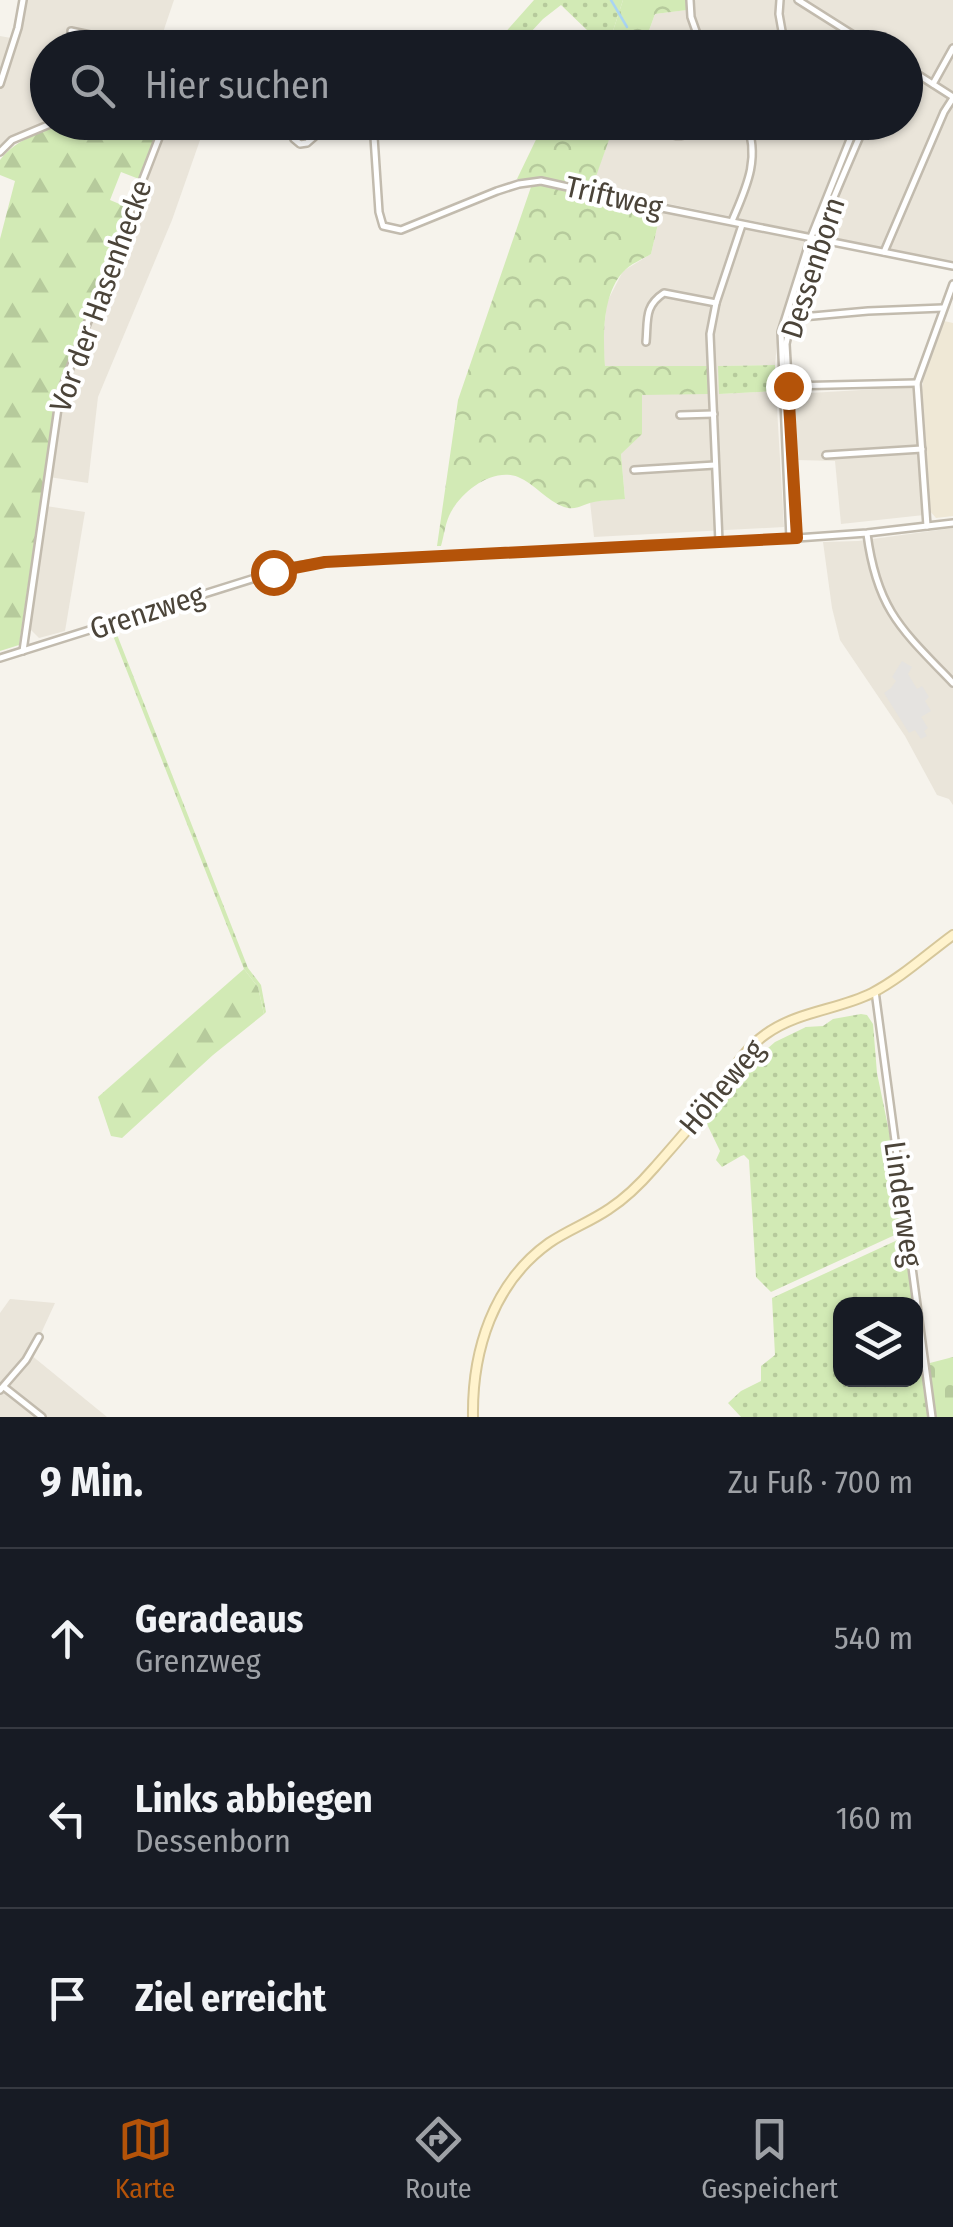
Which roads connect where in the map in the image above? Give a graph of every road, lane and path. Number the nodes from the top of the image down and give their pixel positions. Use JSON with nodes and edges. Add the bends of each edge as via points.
{"nodes":[{"id":1,"x":23,"y":0,"type":"edge"},
{"id":2,"x":690,"y":0,"type":"edge"},
{"id":3,"x":780,"y":0,"type":"edge"},
{"id":4,"x":798,"y":0,"type":"edge"},
{"id":5,"x":695,"y":30,"type":"edge"},
{"id":6,"x":782,"y":30,"type":"edge"},
{"id":7,"x":846,"y":30,"type":"edge"},
{"id":8,"x":953,"y":48,"type":"edge"},
{"id":9,"x":923,"y":77,"type":"edge"},
{"id":10,"x":0,"y":84,"type":"edge"},
{"id":11,"x":933,"y":84,"type":"junction"},
{"id":12,"x":953,"y":97,"type":"edge"},
{"id":13,"x":30,"y":132,"type":"edge"},
{"id":14,"x":158,"y":140,"type":"edge"},
{"id":15,"x":374,"y":140,"type":"edge"},
{"id":16,"x":752,"y":140,"type":"edge"},
{"id":17,"x":850,"y":140,"type":"edge"},
{"id":18,"x":858,"y":140,"type":"edge"},
{"id":19,"x":0,"y":152,"type":"edge"},
{"id":20,"x":732,"y":221,"type":"junction"},
{"id":21,"x":742,"y":224,"type":"junction"},
{"id":22,"x":814,"y":238,"type":"junction"},
{"id":23,"x":884,"y":252,"type":"junction"},
{"id":24,"x":953,"y":266,"type":"edge"},
{"id":25,"x":953,"y":284,"type":"edge"},
{"id":26,"x":716,"y":303,"type":"junction"},
{"id":27,"x":944,"y":308,"type":"junction"},
{"id":28,"x":792,"y":318,"type":"junction"},
{"id":29,"x":646,"y":342,"type":"dead end"},
{"id":30,"x":917,"y":383,"type":"junction"},
{"id":31,"x":788,"y":386,"type":"junction"},
{"id":32,"x":714,"y":414,"type":"junction"},
{"id":33,"x":680,"y":415,"type":"dead end"},
{"id":34,"x":922,"y":448,"type":"junction"},
{"id":35,"x":826,"y":455,"type":"dead end"},
{"id":36,"x":715,"y":465,"type":"junction"},
{"id":37,"x":634,"y":470,"type":"dead end"},
{"id":38,"x":953,"y":522,"type":"edge"},
{"id":39,"x":928,"y":526,"type":"junction"},
{"id":40,"x":867,"y":533,"type":"junction"},
{"id":41,"x":794,"y":538,"type":"junction"},
{"id":42,"x":719,"y":542,"type":"junction"},
{"id":43,"x":23,"y":651,"type":"junction"},
{"id":44,"x":0,"y":658,"type":"edge"},
{"id":45,"x":953,"y":683,"type":"edge"},
{"id":46,"x":953,"y":935,"type":"edge"},
{"id":47,"x":874,"y":992,"type":"junction"},
{"id":48,"x":38,"y":1337,"type":"dead end"},
{"id":49,"x":2,"y":1389,"type":"edge"},
{"id":50,"x":42,"y":1417,"type":"edge"},
{"id":51,"x":473,"y":1417,"type":"edge"},
{"id":52,"x":932,"y":1417,"type":"edge"}],
"edges":[{"from":1,"to":10,"type":"street"},
{"from":2,"to":5,"type":"street"},
{"from":3,"to":6,"type":"street"},
{"from":4,"to":7,"type":"street"},
{"from":8,"to":11,"type":"street"},
{"from":9,"to":11,"type":"street"},
{"from":11,"to":12,"type":"street"},
{"from":12,"to":23,"type":"street"},
{"from":13,"to":19,"type":"street"},
{"from":14,"to":43,"type":"street","name":"Vor der Hasenhecke","via":[[60,394]]},
{"from":15,"to":20,"type":"street","name":"Triftweg","via":[[379,212],[388,229],[540,181]]},
{"from":16,"to":20,"type":"street","via":[[753,160]]},
{"from":17,"to":22,"type":"street","name":"Dessenborn"},
{"from":18,"to":22,"type":"street","name":"Dessenborn"},
{"from":20,"to":21,"type":"street","name":"Triftweg"},
{"from":21,"to":22,"type":"street","name":"Triftweg"},
{"from":21,"to":26,"type":"street"},
{"from":22,"to":23,"type":"street","name":"Triftweg"},
{"from":22,"to":28,"type":"street","name":"Dessenborn"},
{"from":22,"to":41,"type":"street","name":"Dessenborn","via":[[781,332]]},
{"from":23,"to":24,"type":"street","name":"Triftweg"},
{"from":25,"to":27,"type":"street"},
{"from":26,"to":29,"type":"street","via":[[664,293],[649,310]]},
{"from":26,"to":32,"type":"street","via":[[710,334]]},
{"from":27,"to":28,"type":"street"},
{"from":27,"to":30,"type":"street"},
{"from":28,"to":31,"type":"street","name":"Dessenborn"},
{"from":30,"to":31,"type":"street"},
{"from":30,"to":34,"type":"street"},
{"from":31,"to":41,"type":"street","name":"Dessenborn"},
{"from":32,"to":33,"type":"street"},
{"from":32,"to":36,"type":"street"},
{"from":34,"to":35,"type":"street"},
{"from":34,"to":39,"type":"street"},
{"from":36,"to":37,"type":"street"},
{"from":36,"to":42,"type":"street"},
{"from":38,"to":39,"type":"street","name":"Grenzweg"},
{"from":39,"to":40,"type":"street","name":"Grenzweg"},
{"from":40,"to":41,"type":"street","name":"Grenzweg"},
{"from":40,"to":45,"type":"street","via":[[884,602]]},
{"from":41,"to":42,"type":"street","name":"Grenzweg"},
{"from":42,"to":43,"type":"street","name":"Grenzweg","via":[[290,567]]},
{"from":43,"to":44,"type":"street","name":"Grenzweg"},
{"from":46,"to":47,"type":"street","name":"Höheweg"},
{"from":47,"to":51,"type":"street","name":"Höheweg","via":[[764,1035],[630,1193],[522,1267],[489,1318],[475,1366]]},
{"from":47,"to":52,"type":"street","name":"Linderweg"},
{"from":48,"to":49,"type":"street"},
{"from":49,"to":50,"type":"street"}]}
